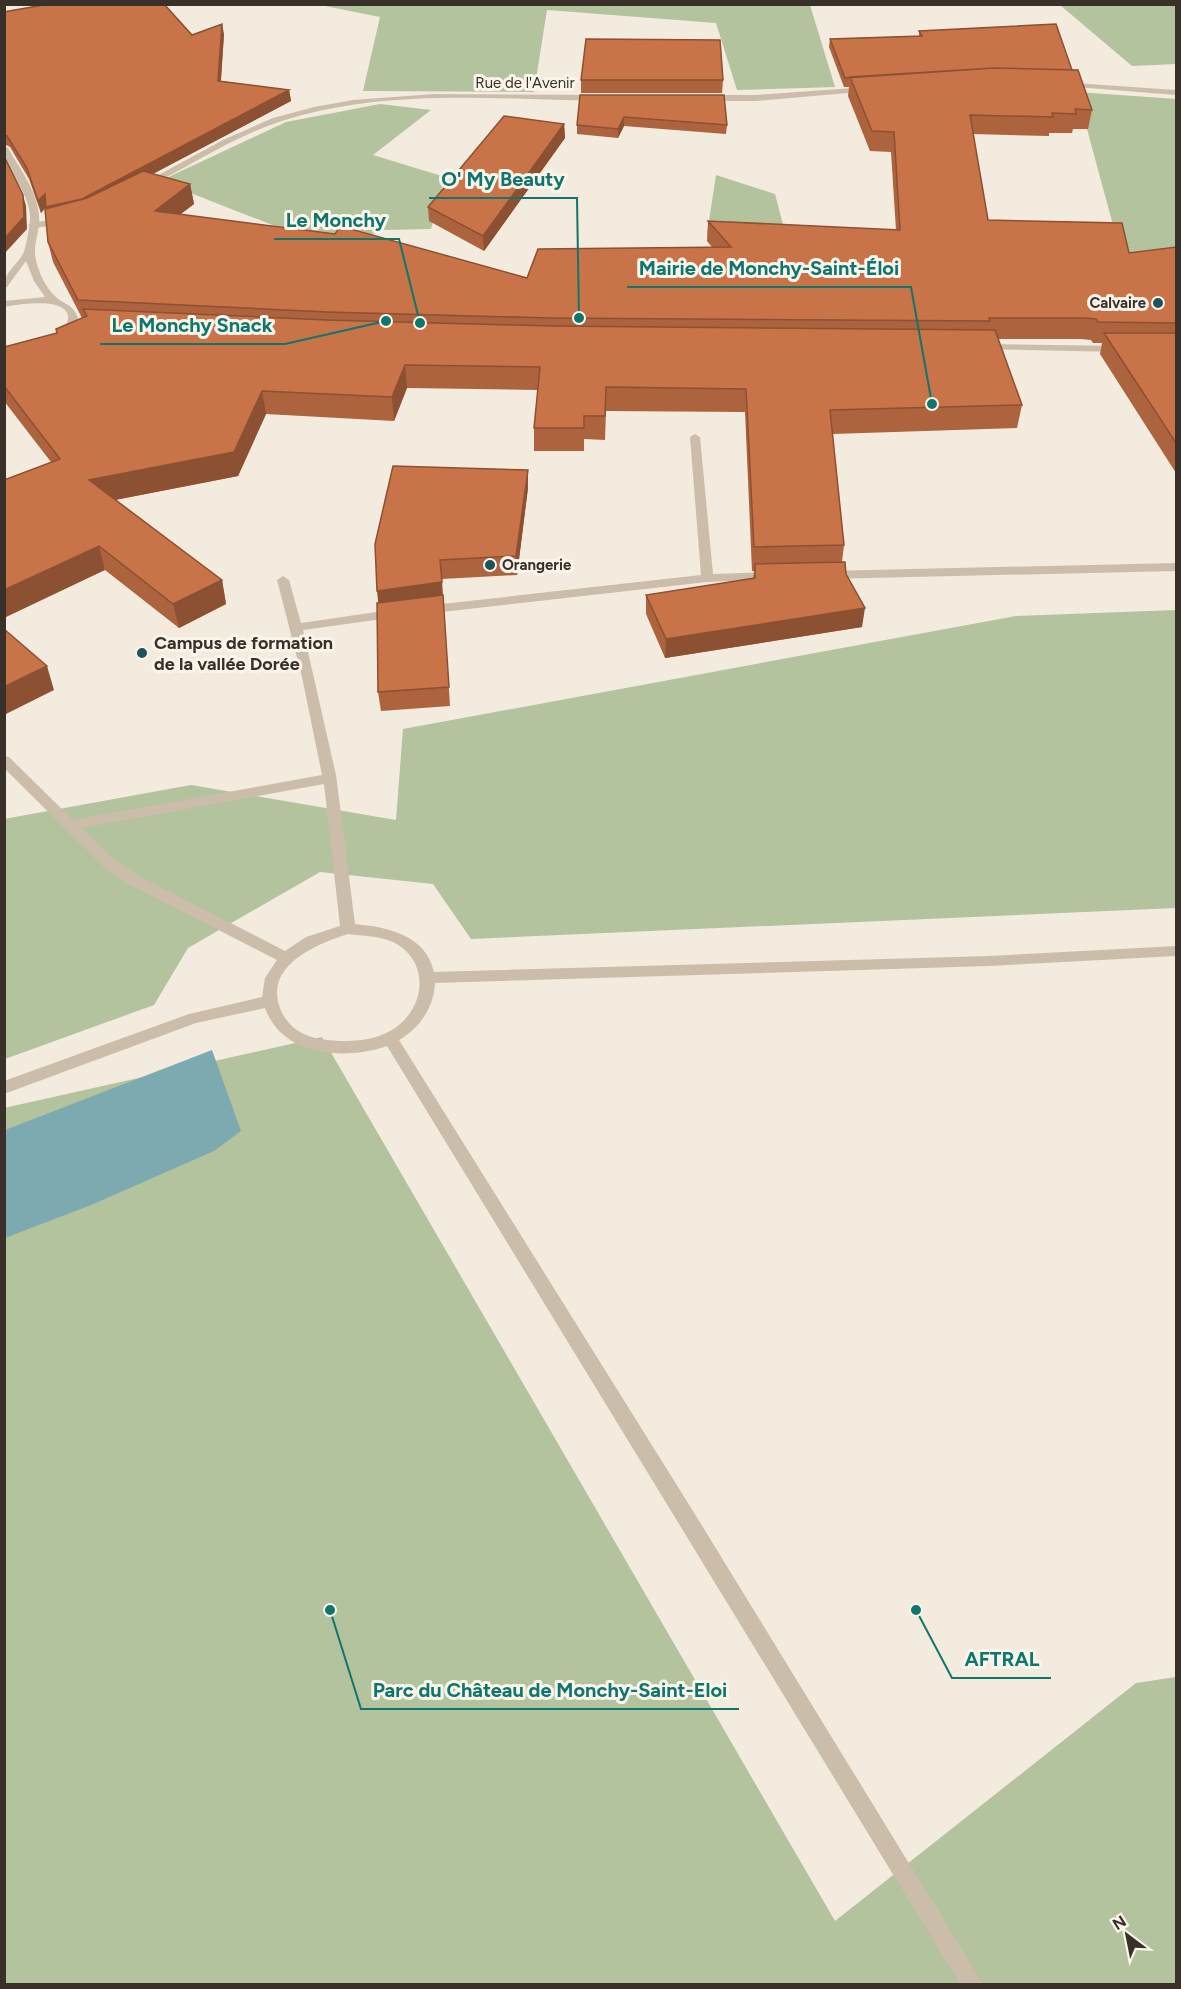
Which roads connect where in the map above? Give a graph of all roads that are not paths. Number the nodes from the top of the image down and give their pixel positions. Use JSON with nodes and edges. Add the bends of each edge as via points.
{"nodes":[{"id":1,"x":1055,"y":84,"type":"edge"},
{"id":2,"x":884,"y":88,"type":"edge"},
{"id":3,"x":1176,"y":93,"type":"edge"},
{"id":4,"x":607,"y":98,"type":"edge"},
{"id":5,"x":689,"y":98,"type":"edge"},
{"id":6,"x":4,"y":148,"type":"edge"},
{"id":7,"x":139,"y":188,"type":"edge"},
{"id":8,"x":79,"y":218,"type":"edge"},
{"id":9,"x":33,"y":225,"type":"junction"},
{"id":10,"x":29,"y":251,"type":"junction"},
{"id":11,"x":4,"y":285,"type":"edge"},
{"id":12,"x":55,"y":302,"type":"junction"},
{"id":13,"x":4,"y":304,"type":"edge"},
{"id":14,"x":71,"y":326,"type":"junction"},
{"id":15,"x":87,"y":326,"type":"edge"},
{"id":16,"x":51,"y":340,"type":"edge"},
{"id":17,"x":969,"y":347,"type":"edge"},
{"id":18,"x":1137,"y":349,"type":"edge"},
{"id":19,"x":695,"y":437,"type":"dead end"},
{"id":20,"x":1176,"y":567,"type":"edge"},
{"id":21,"x":813,"y":575,"type":"edge"},
{"id":22,"x":789,"y":576,"type":"edge"},
{"id":23,"x":707,"y":578,"type":"junction"},
{"id":24,"x":283,"y":580,"type":"dead end"},
{"id":25,"x":296,"y":627,"type":"junction"},
{"id":26,"x":4,"y":760,"type":"edge"},
{"id":27,"x":329,"y":778,"type":"junction"},
{"id":28,"x":72,"y":825,"type":"junction"},
{"id":29,"x":348,"y":929,"type":"junction"},
{"id":30,"x":1176,"y":951,"type":"edge"},
{"id":31,"x":285,"y":958,"type":"junction"},
{"id":32,"x":429,"y":978,"type":"junction"},
{"id":33,"x":270,"y":1001,"type":"junction"},
{"id":34,"x":390,"y":1038,"type":"junction"},
{"id":35,"x":4,"y":1088,"type":"edge"},
{"id":36,"x":972,"y":1984,"type":"edge"}],
"edges":[{"from":1,"to":3,"type":"street"},
{"from":2,"to":5,"type":"street","via":[[756,98]]},
{"from":4,"to":7,"type":"street","name":"Rue de l'Avenir","via":[[410,98],[343,103],[268,124]]},
{"from":6,"to":9,"type":"street","via":[[31,202]]},
{"from":8,"to":9,"type":"street"},
{"from":9,"to":10,"type":"street"},
{"from":10,"to":11,"type":"street"},
{"from":10,"to":12,"type":"street","via":[[38,282]]},
{"from":12,"to":13,"type":"street","via":[[32,299]]},
{"from":12,"to":14,"type":"street","via":[[72,314]]},
{"from":14,"to":15,"type":"street"},
{"from":14,"to":16,"type":"street"},
{"from":17,"to":18,"type":"street"},
{"from":19,"to":23,"type":"street"},
{"from":20,"to":21,"type":"street"},
{"from":22,"to":23,"type":"street"},
{"from":23,"to":25,"type":"street"},
{"from":24,"to":25,"type":"street"},
{"from":25,"to":27,"type":"street"},
{"from":26,"to":28,"type":"street"},
{"from":27,"to":28,"type":"street"},
{"from":27,"to":29,"type":"street"},
{"from":28,"to":31,"type":"street","via":[[111,865],[132,879]]},
{"from":29,"to":31,"type":"street","via":[[302,944]]},
{"from":29,"to":32,"type":"street","via":[[377,932],[402,941],[421,957]]},
{"from":30,"to":32,"type":"street","via":[[989,961]]},
{"from":31,"to":33,"type":"street","via":[[274,972]]},
{"from":32,"to":34,"type":"street","via":[[428,995],[421,1011]]},
{"from":33,"to":34,"type":"street","via":[[276,1019],[291,1035],[313,1045],[365,1047]]},
{"from":33,"to":35,"type":"street","via":[[194,1018]]},
{"from":34,"to":36,"type":"street"}]}
